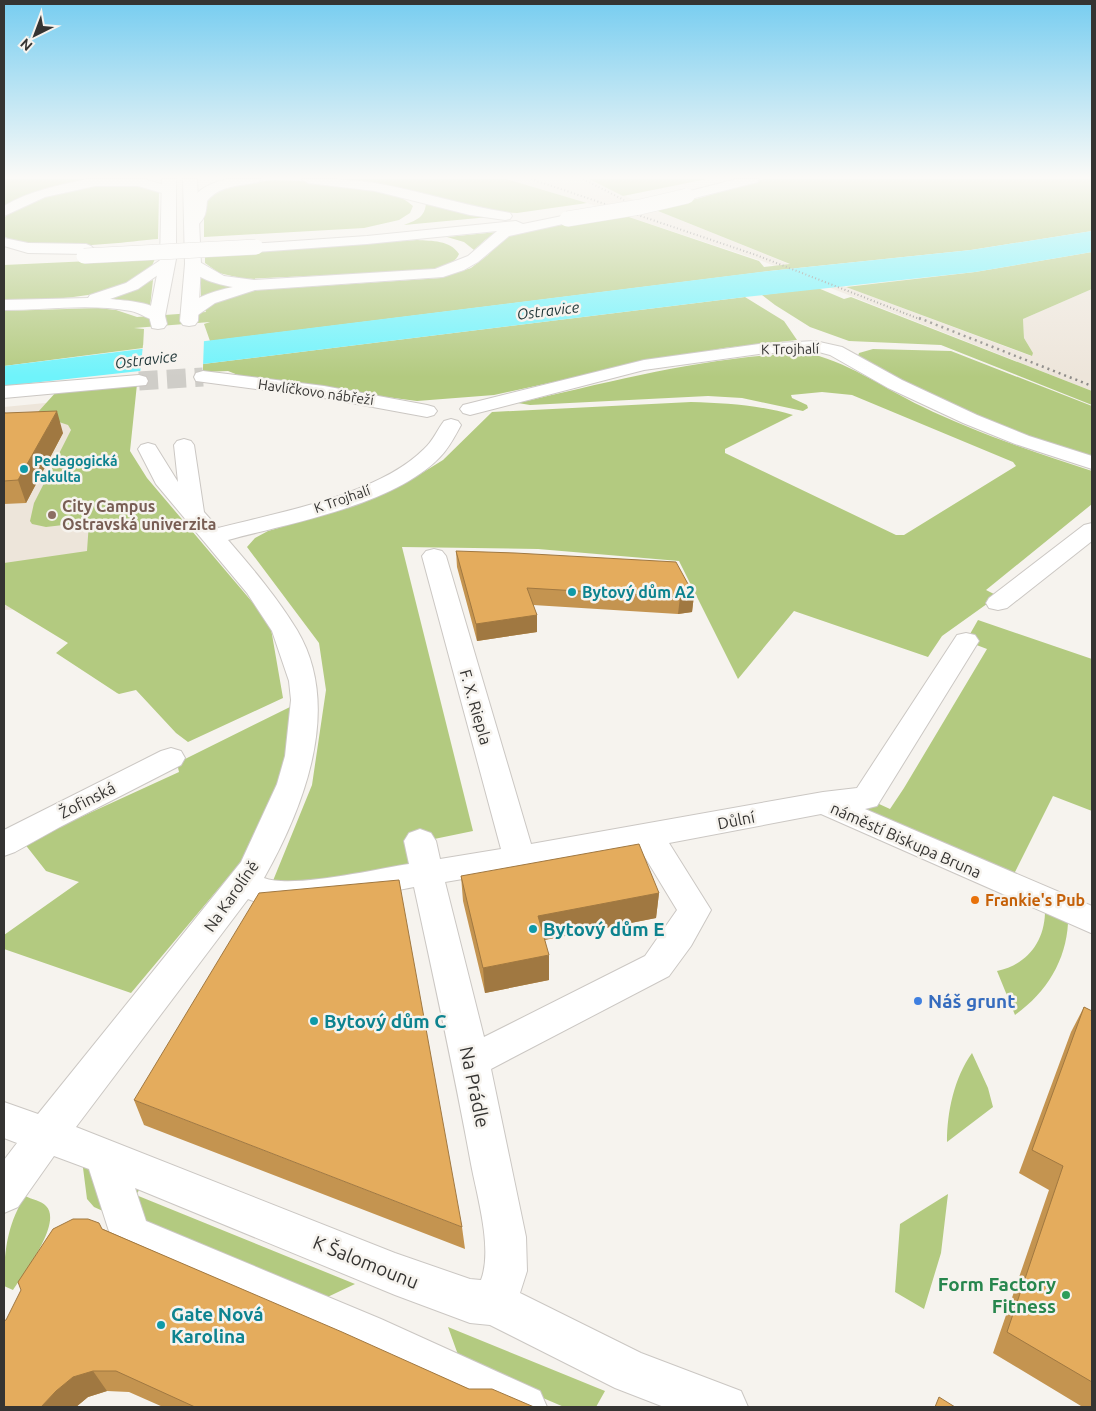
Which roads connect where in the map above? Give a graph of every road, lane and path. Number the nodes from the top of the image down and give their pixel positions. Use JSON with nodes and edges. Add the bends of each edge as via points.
{"nodes":[{"id":1,"x":15,"y":245,"type":"edge"},
{"id":2,"x":167,"y":245,"type":"edge"},
{"id":3,"x":193,"y":245,"type":"edge"},
{"id":4,"x":221,"y":245,"type":"edge"},
{"id":5,"x":454,"y":245,"type":"edge"},
{"id":6,"x":490,"y":245,"type":"edge"},
{"id":7,"x":85,"y":252,"type":"junction"},
{"id":8,"x":462,"y":252,"type":"junction"},
{"id":9,"x":9,"y":257,"type":"edge"},
{"id":10,"x":167,"y":262,"type":"junction"},
{"id":11,"x":193,"y":264,"type":"junction"},
{"id":12,"x":262,"y":285,"type":"junction"},
{"id":13,"x":71,"y":303,"type":"junction"},
{"id":14,"x":4,"y":306,"type":"edge"},
{"id":15,"x":203,"y":377,"type":"tunnel mouth"},
{"id":16,"x":139,"y":381,"type":"tunnel mouth"},
{"id":17,"x":4,"y":392,"type":"edge"},
{"id":18,"x":449,"y":410,"type":"junction"},
{"id":19,"x":184,"y":445,"type":"dead end"},
{"id":20,"x":148,"y":449,"type":"dead end"},
{"id":21,"x":1092,"y":463,"type":"edge"},
{"id":22,"x":202,"y":525,"type":"junction"},
{"id":23,"x":1092,"y":530,"type":"edge"},
{"id":24,"x":434,"y":556,"type":"dead end"},
{"id":25,"x":998,"y":603,"type":"dead end"},
{"id":26,"x":966,"y":641,"type":"dead end"},
{"id":27,"x":171,"y":758,"type":"dead end"},
{"id":28,"x":822,"y":803,"type":"junction"},
{"id":29,"x":648,"y":836,"type":"junction"},
{"id":30,"x":4,"y":844,"type":"edge"},
{"id":31,"x":424,"y":857,"type":"junction"},
{"id":32,"x":519,"y":858,"type":"junction"},
{"id":33,"x":243,"y":882,"type":"junction"},
{"id":34,"x":1091,"y":920,"type":"dead end"},
{"id":35,"x":471,"y":1061,"type":"junction"},
{"id":36,"x":4,"y":1120,"type":"edge"},
{"id":37,"x":46,"y":1136,"type":"junction"},
{"id":38,"x":105,"y":1156,"type":"junction"},
{"id":39,"x":4,"y":1193,"type":"edge"},
{"id":40,"x":494,"y":1303,"type":"junction"},
{"id":41,"x":524,"y":1407,"type":"edge"},
{"id":42,"x":725,"y":1407,"type":"edge"}],
"edges":[{"from":1,"to":7,"type":"street"},
{"from":2,"to":10,"type":"street"},
{"from":3,"to":11,"type":"street"},
{"from":4,"to":7,"type":"street","bridge":true},
{"from":5,"to":8,"type":"street"},
{"from":6,"to":8,"type":"street","via":[[479,255]]},
{"from":7,"to":9,"type":"street"},
{"from":8,"to":12,"type":"street","via":[[444,272]]},
{"from":10,"to":13,"type":"street","via":[[127,288]]},
{"from":10,"to":13,"type":"street","via":[[157,320],[153,312],[131,307]]},
{"from":11,"to":12,"type":"street","via":[[220,280]]},
{"from":11,"to":12,"type":"street","via":[[189,317],[198,304]]},
{"from":13,"to":14,"type":"street"},
{"from":15,"to":18,"type":"street","name":"Havlíčkovo nábřeží"},
{"from":16,"to":17,"type":"street"},
{"from":18,"to":21,"type":"street","name":"K Trojhalí","via":[[678,359],[815,346],[836,351],[903,388],[970,419]]},
{"from":18,"to":22,"type":"street","name":"K Trojhalí","via":[[440,444],[430,456],[393,480],[337,502]]},
{"from":19,"to":22,"type":"street"},
{"from":20,"to":22,"type":"street","name":"Na Karolíně","via":[[164,480]]},
{"from":22,"to":33,"type":"street","name":"Na Karolíně","via":[[275,613],[292,647],[302,681],[304,718],[292,784],[253,869]]},
{"from":23,"to":25,"type":"street"},
{"from":24,"to":32,"type":"street","name":"F. X. Riepla"},
{"from":26,"to":28,"type":"street","name":"náměstí Biskupa Bruna","via":[[866,798]]},
{"from":27,"to":30,"type":"street","name":"Žofinská"},
{"from":28,"to":29,"type":"street","name":"Důlní"},
{"from":28,"to":34,"type":"street","name":"náměstí Biskupa Bruna"},
{"from":29,"to":32,"type":"street"},
{"from":29,"to":35,"type":"street","via":[[694,910],[657,966]]},
{"from":31,"to":32,"type":"street"},
{"from":31,"to":33,"type":"street","via":[[301,894],[268,893]]},
{"from":31,"to":35,"type":"street","name":"Na Prádle"},
{"from":33,"to":37,"type":"street","name":"Na Karolíně"},
{"from":35,"to":40,"type":"street","name":"Na Prádle","via":[[505,1237],[506,1271]]},
{"from":36,"to":37,"type":"street","name":"K Šalomounu"},
{"from":37,"to":38,"type":"street","name":"K Šalomounu"},
{"from":37,"to":39,"type":"street","name":"Na Karolíně"},
{"from":38,"to":40,"type":"street","name":"K Šalomounu","via":[[395,1274],[470,1301]]},
{"from":38,"to":41,"type":"street","via":[[130,1235]]},
{"from":40,"to":42,"type":"street","name":"K Šalomounu","via":[[631,1372]]}]}
